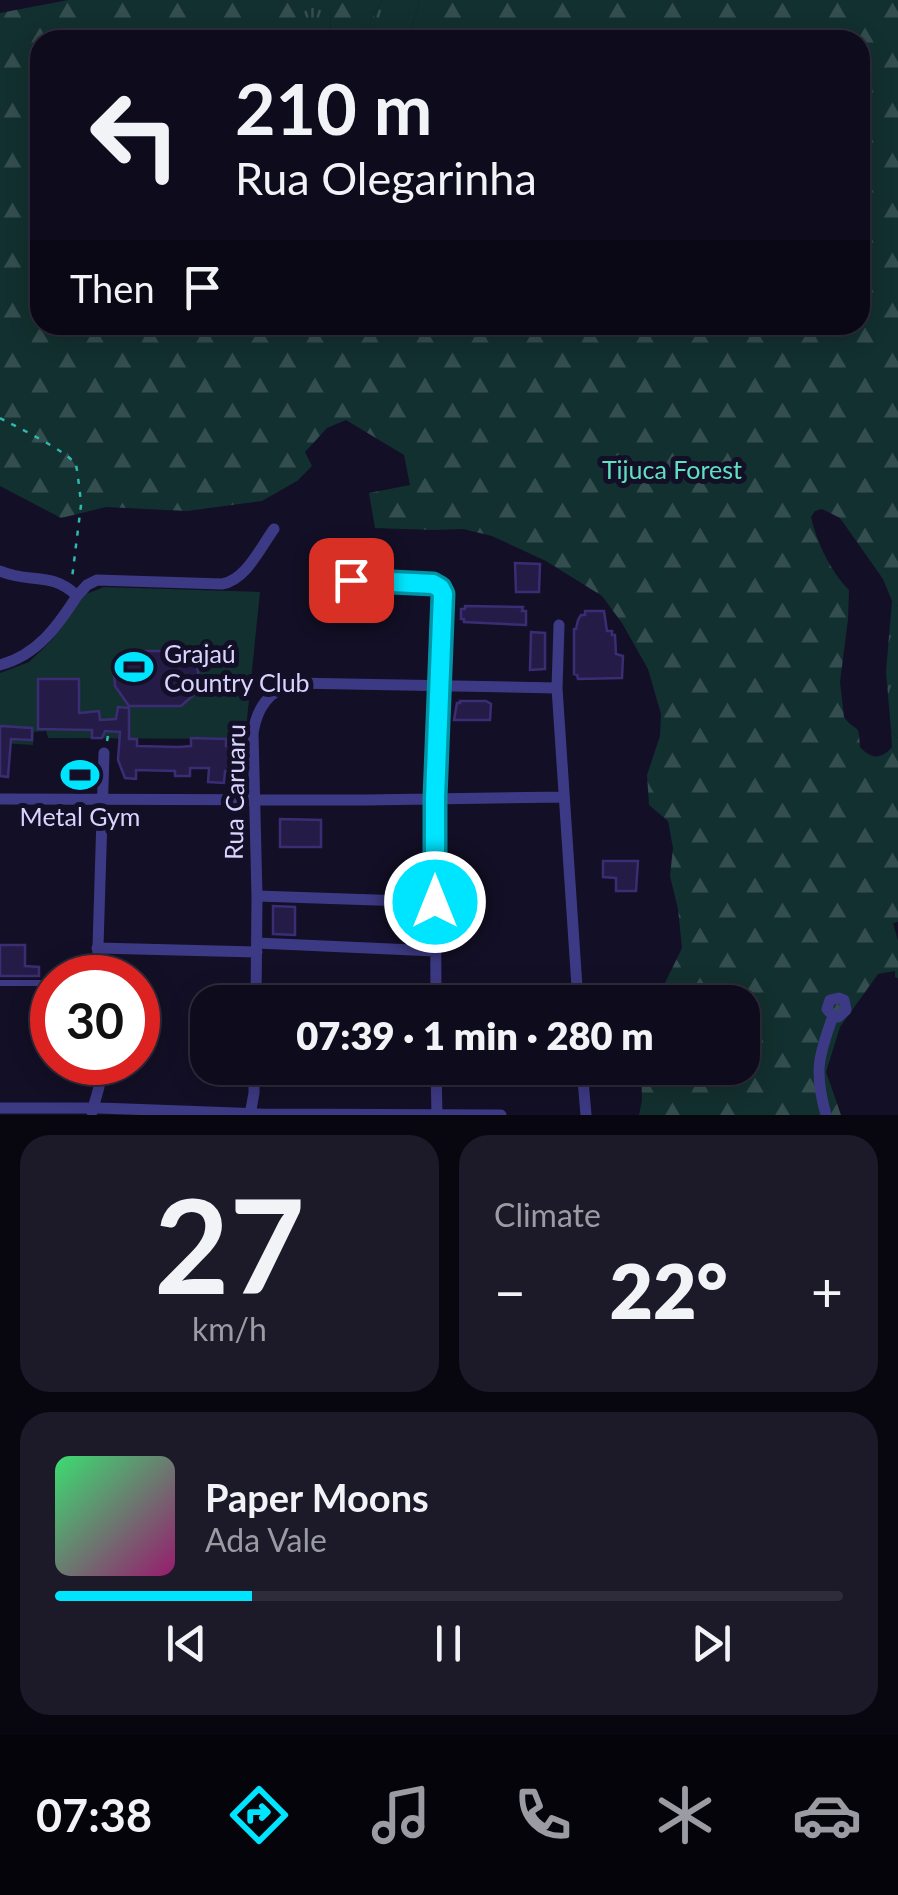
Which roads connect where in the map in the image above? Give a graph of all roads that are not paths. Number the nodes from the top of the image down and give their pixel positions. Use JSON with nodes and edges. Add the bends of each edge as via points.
{"nodes":[{"id":1,"x":274,"y":529,"type":"dead end"},
{"id":2,"x":0,"y":571,"type":"edge"},
{"id":3,"x":351,"y":580,"type":"dead end"},
{"id":4,"x":74,"y":593,"type":"junction"},
{"id":5,"x":559,"y":625,"type":"dead end"},
{"id":6,"x":0,"y":666,"type":"edge"},
{"id":7,"x":440,"y":686,"type":"junction"},
{"id":8,"x":557,"y":688,"type":"junction"},
{"id":9,"x":104,"y":753,"type":"road end"},
{"id":10,"x":564,"y":797,"type":"junction"},
{"id":11,"x":254,"y":798,"type":"junction"},
{"id":12,"x":435,"y":798,"type":"junction"},
{"id":13,"x":0,"y":799,"type":"edge"},
{"id":14,"x":101,"y":799,"type":"junction"},
{"id":15,"x":256,"y":896,"type":"junction"},
{"id":16,"x":435,"y":902,"type":"junction"},
{"id":17,"x":257,"y":947,"type":"junction"},
{"id":18,"x":97,"y":948,"type":"junction"},
{"id":19,"x":436,"y":951,"type":"junction"},
{"id":20,"x":97,"y":955,"type":"edge"},
{"id":21,"x":0,"y":983,"type":"edge"},
{"id":22,"x":30,"y":984,"type":"edge"},
{"id":23,"x":256,"y":985,"type":"edge"},
{"id":24,"x":436,"y":985,"type":"edge"},
{"id":25,"x":577,"y":985,"type":"edge"},
{"id":26,"x":833,"y":1016,"type":"dead end"},
{"id":27,"x":99,"y":1085,"type":"edge"},
{"id":28,"x":255,"y":1085,"type":"edge"},
{"id":29,"x":435,"y":1085,"type":"edge"},
{"id":30,"x":583,"y":1085,"type":"edge"},
{"id":31,"x":0,"y":1108,"type":"edge"},
{"id":32,"x":100,"y":1112,"type":"edge"},
{"id":33,"x":256,"y":1114,"type":"edge"},
{"id":34,"x":433,"y":1115,"type":"edge"},
{"id":35,"x":501,"y":1115,"type":"edge"},
{"id":36,"x":586,"y":1115,"type":"edge"},
{"id":37,"x":826,"y":1115,"type":"edge"}],
"edges":[{"from":1,"to":4,"type":"street","via":[[232,582],[98,580]]},
{"from":2,"to":4,"type":"street","via":[[54,580]]},
{"from":3,"to":7,"type":"street","via":[[440,588]]},
{"from":4,"to":6,"type":"street","via":[[42,644]]},
{"from":5,"to":8,"type":"street"},
{"from":7,"to":8,"type":"street","name":"Rua Caruaru"},
{"from":7,"to":11,"type":"street","name":"Rua Caruaru","via":[[294,683],[275,691],[255,718]]},
{"from":7,"to":12,"type":"street"},
{"from":8,"to":10,"type":"street"},
{"from":9,"to":14,"type":"street"},
{"from":10,"to":12,"type":"street"},
{"from":10,"to":25,"type":"street"},
{"from":11,"to":12,"type":"street"},
{"from":11,"to":14,"type":"street"},
{"from":11,"to":15,"type":"street","name":"Rua Caruaru"},
{"from":12,"to":16,"type":"street"},
{"from":13,"to":14,"type":"street"},
{"from":14,"to":18,"type":"street"},
{"from":15,"to":16,"type":"street"},
{"from":15,"to":17,"type":"street","name":"Rua Caruaru"},
{"from":16,"to":19,"type":"street"},
{"from":17,"to":18,"type":"street"},
{"from":17,"to":19,"type":"street"},
{"from":17,"to":23,"type":"street","name":"Rua Caruaru"},
{"from":18,"to":20,"type":"street"},
{"from":19,"to":24,"type":"street"},
{"from":21,"to":22,"type":"lane"},
{"from":26,"to":37,"type":"street","via":[[818,1064]]},
{"from":27,"to":32,"type":"street"},
{"from":28,"to":33,"type":"street"},
{"from":29,"to":34,"type":"street"},
{"from":30,"to":36,"type":"street"},
{"from":31,"to":32,"type":"street"},
{"from":32,"to":33,"type":"street"},
{"from":33,"to":34,"type":"street"},
{"from":34,"to":35,"type":"street"}]}
